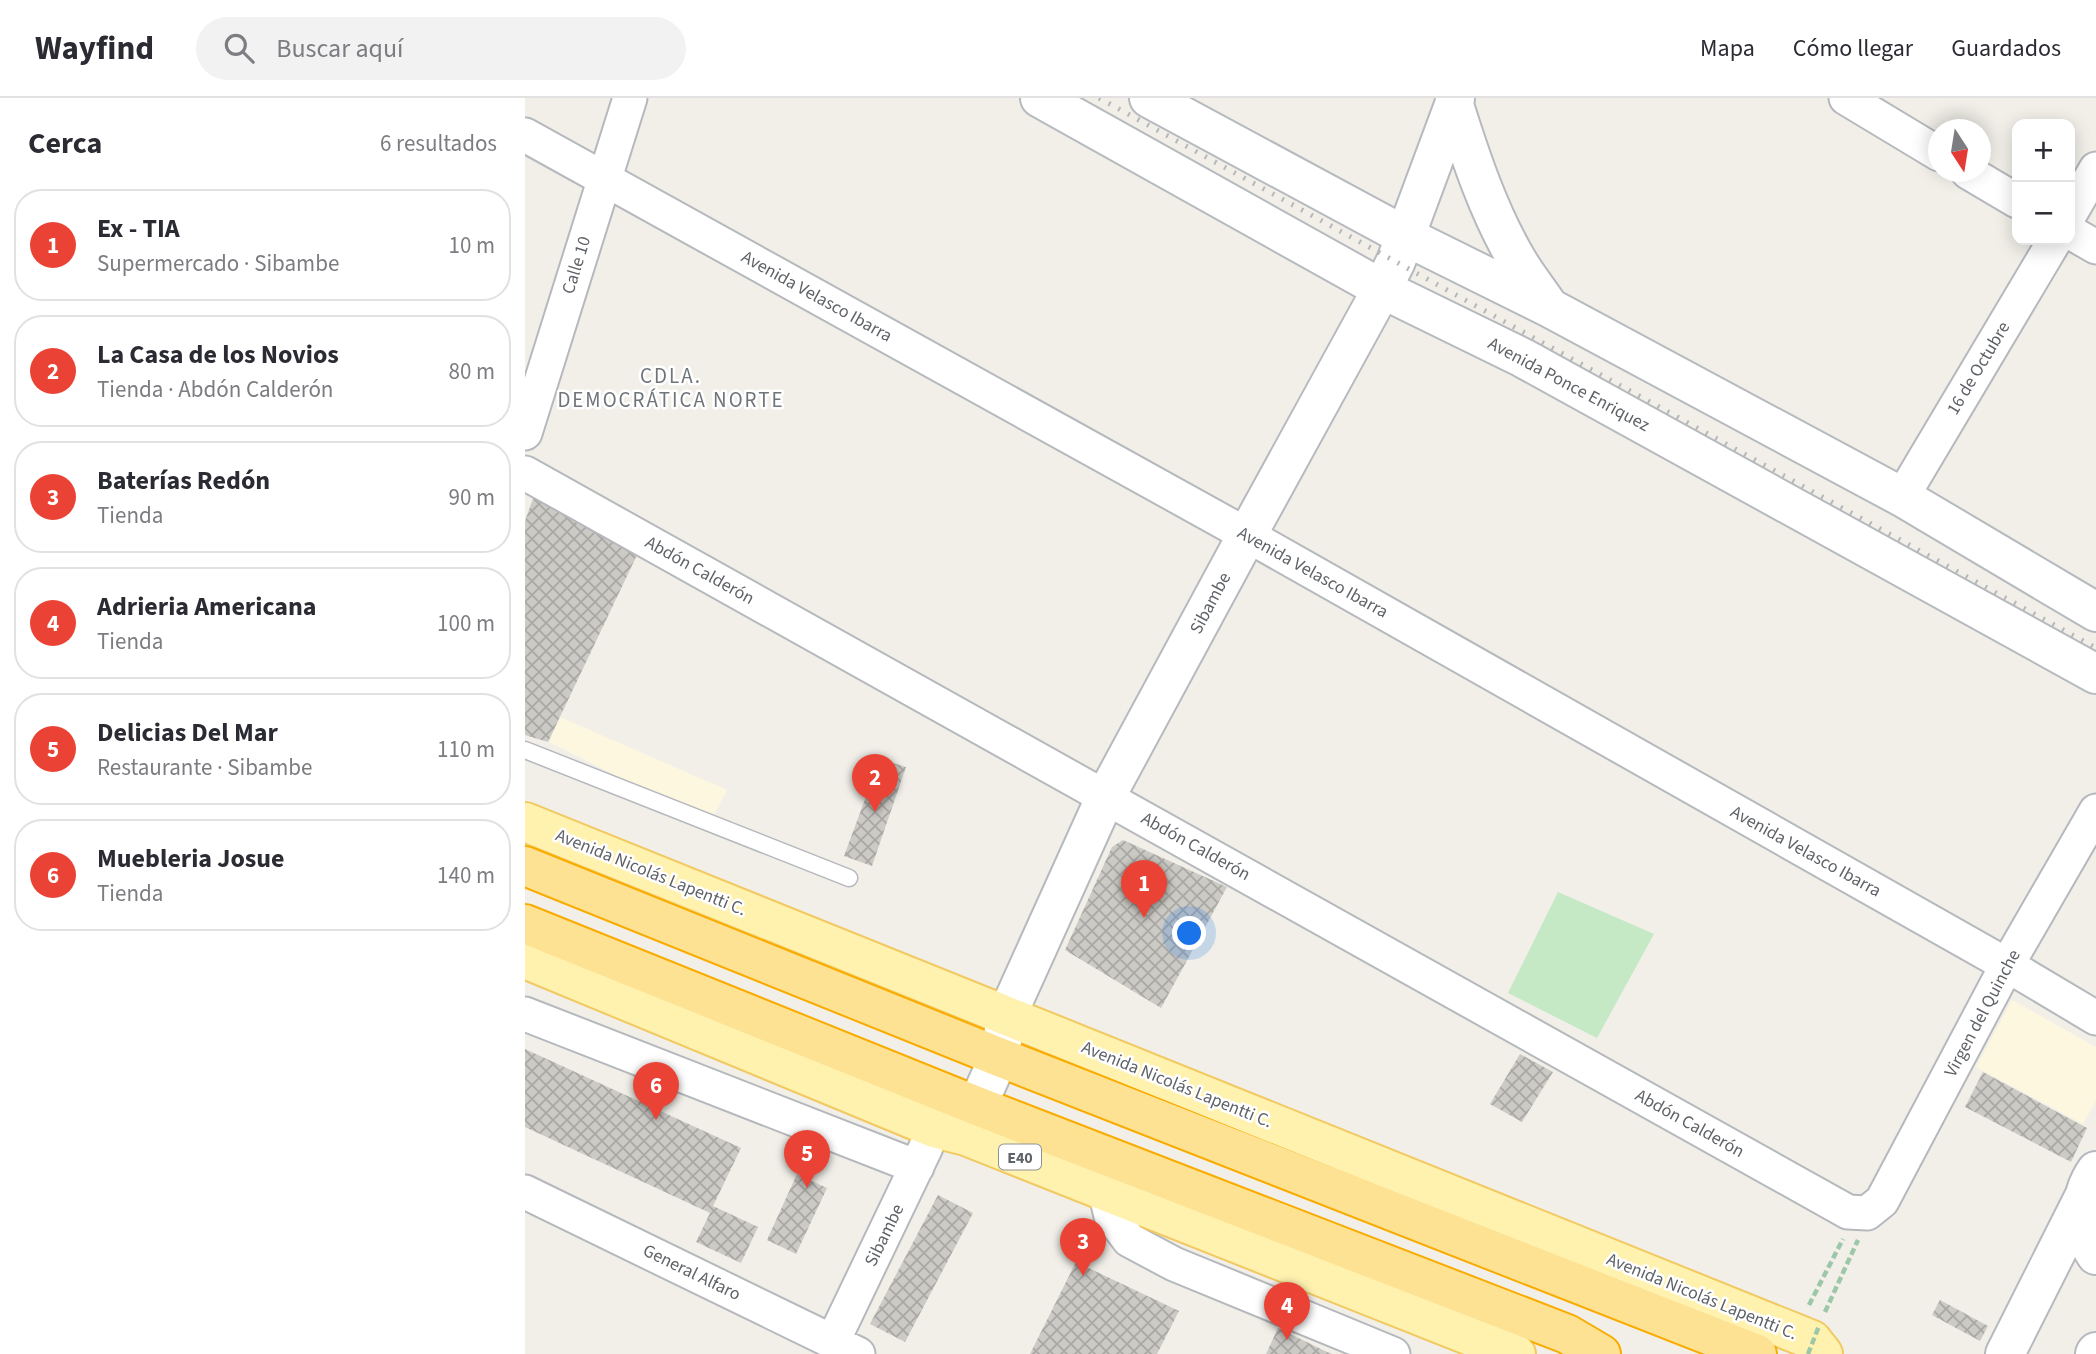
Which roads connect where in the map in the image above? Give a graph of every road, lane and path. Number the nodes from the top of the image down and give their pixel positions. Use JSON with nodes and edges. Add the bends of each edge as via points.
{"nodes":[{"id":1,"x":630,"y":98,"type":"edge"},
{"id":2,"x":1040,"y":98,"type":"edge"},
{"id":3,"x":1149,"y":98,"type":"edge"},
{"id":4,"x":1846,"y":98,"type":"edge"},
{"id":5,"x":1455,"y":102,"type":"edge"},
{"id":6,"x":525,"y":135,"type":"edge"},
{"id":7,"x":1928,"y":148,"type":"edge"},
{"id":8,"x":2096,"y":169,"type":"edge"},
{"id":9,"x":603,"y":177,"type":"junction"},
{"id":10,"x":1985,"y":182,"type":"edge"},
{"id":11,"x":2012,"y":198,"type":"edge"},
{"id":12,"x":2075,"y":205,"type":"edge"},
{"id":13,"x":2075,"y":235,"type":"edge"},
{"id":14,"x":1405,"y":236,"type":"junction"},
{"id":15,"x":2052,"y":245,"type":"edge"},
{"id":16,"x":2096,"y":247,"type":"edge"},
{"id":17,"x":1382,"y":289,"type":"junction"},
{"id":18,"x":1550,"y":308,"type":"junction"},
{"id":19,"x":525,"y":433,"type":"edge"},
{"id":20,"x":525,"y":473,"type":"edge"},
{"id":21,"x":1902,"y":497,"type":"junction"},
{"id":22,"x":1247,"y":535,"type":"junction"},
{"id":23,"x":2096,"y":612,"type":"edge"},
{"id":24,"x":2096,"y":674,"type":"edge"},
{"id":25,"x":525,"y":750,"type":"edge"},
{"id":26,"x":1107,"y":796,"type":"junction"},
{"id":27,"x":2096,"y":811,"type":"edge"},
{"id":28,"x":525,"y":822,"type":"edge"},
{"id":29,"x":525,"y":866,"type":"edge"},
{"id":30,"x":849,"y":878,"type":"dead end"},
{"id":31,"x":525,"y":924,"type":"edge"},
{"id":32,"x":525,"y":959,"type":"edge"},
{"id":33,"x":2007,"y":965,"type":"junction"},
{"id":34,"x":525,"y":1014,"type":"edge"},
{"id":35,"x":1007,"y":1015,"type":"junction"},
{"id":36,"x":2096,"y":1018,"type":"edge"},
{"id":37,"x":999,"y":1057,"type":"junction"},
{"id":38,"x":977,"y":1106,"type":"junction"},
{"id":39,"x":934,"y":1128,"type":"junction"},
{"id":40,"x":917,"y":1167,"type":"junction"},
{"id":41,"x":2092,"y":1178,"type":"edge"},
{"id":42,"x":1105,"y":1191,"type":"junction"},
{"id":43,"x":525,"y":1192,"type":"edge"},
{"id":44,"x":1857,"y":1228,"type":"junction"},
{"id":45,"x":2096,"y":1255,"type":"edge"},
{"id":46,"x":1825,"y":1314,"type":"dead end"},
{"id":47,"x":1803,"y":1317,"type":"dead end"},
{"id":48,"x":1821,"y":1340,"type":"edge"},
{"id":49,"x":846,"y":1347,"type":"edge"},
{"id":50,"x":1393,"y":1354,"type":"edge"},
{"id":51,"x":1516,"y":1354,"type":"edge"},
{"id":52,"x":1601,"y":1354,"type":"edge"},
{"id":53,"x":1757,"y":1354,"type":"edge"},
{"id":54,"x":1808,"y":1354,"type":"edge"},
{"id":55,"x":2005,"y":1354,"type":"edge"}],
"edges":[{"from":1,"to":9,"type":"street","name":"Calle 10"},
{"from":2,"to":17,"type":"street","name":"Avenida Ponce Enriquez"},
{"from":3,"to":14,"type":"street"},
{"from":4,"to":7,"type":"street"},
{"from":5,"to":14,"type":"street","name":"Sibambe"},
{"from":5,"to":18,"type":"street","name":"Sibambe","via":[[1493,212],[1518,262]]},
{"from":6,"to":9,"type":"street","name":"Avenida Velasco Ibarra"},
{"from":8,"to":12,"type":"street"},
{"from":9,"to":19,"type":"street","name":"Calle 10"},
{"from":9,"to":22,"type":"street","name":"Avenida Velasco Ibarra"},
{"from":10,"to":11,"type":"street"},
{"from":13,"to":16,"type":"street"},
{"from":14,"to":17,"type":"street","name":"Sibambe"},
{"from":14,"to":18,"type":"street"},
{"from":15,"to":21,"type":"street","name":"16 de Octubre"},
{"from":17,"to":22,"type":"street","name":"Sibambe"},
{"from":17,"to":24,"type":"street","name":"Avenida Ponce Enriquez","via":[[1524,358]]},
{"from":18,"to":21,"type":"street"},
{"from":20,"to":26,"type":"street","name":"Abdón Calderón"},
{"from":21,"to":23,"type":"street"},
{"from":22,"to":26,"type":"street","name":"Sibambe"},
{"from":22,"to":33,"type":"street","name":"Avenida Velasco Ibarra"},
{"from":25,"to":30,"type":"lane"},
{"from":26,"to":35,"type":"street","name":"Sibambe"},
{"from":26,"to":44,"type":"street","name":"Abdón Calderón","via":[[1848,1212]]},
{"from":27,"to":33,"type":"street","name":"Virgen del Quinche"},
{"from":28,"to":35,"type":"main road","name":"Avenida Nicolás Lapentti C."},
{"from":29,"to":37,"type":"highway","name":"Avenida Nicolás Lapentti C."},
{"from":31,"to":38,"type":"highway","number":"E40"},
{"from":32,"to":39,"type":"main road","number":"E40"},
{"from":33,"to":36,"type":"street","name":"Avenida Velasco Ibarra"},
{"from":33,"to":44,"type":"street","name":"Virgen del Quinche","via":[[1882,1201]]},
{"from":34,"to":40,"type":"street"},
{"from":35,"to":37,"type":"street","name":"Sibambe"},
{"from":35,"to":48,"type":"main road","name":"Avenida Nicolás Lapentti C."},
{"from":37,"to":38,"type":"street","name":"Sibambe"},
{"from":37,"to":53,"type":"highway","name":"Avenida Nicolás Lapentti C."},
{"from":38,"to":52,"type":"highway","number":"E40","via":[[1567,1334]]},
{"from":39,"to":40,"type":"street","name":"Sibambe"},
{"from":39,"to":42,"type":"main road","number":"E40","via":[[966,1136]]},
{"from":40,"to":49,"type":"street","name":"Sibambe"},
{"from":41,"to":45,"type":"street","via":[[2082,1221]]},
{"from":41,"to":55,"type":"street"},
{"from":42,"to":50,"type":"street","via":[[1111,1216],[1129,1240],[1174,1264]]},
{"from":42,"to":51,"type":"main road","number":"E40"},
{"from":43,"to":49,"type":"street","name":"General Alfaro"},
{"from":44,"to":46,"type":"path"},
{"from":44,"to":47,"type":"path"},
{"from":48,"to":54,"type":"path","bridge":true}]}
